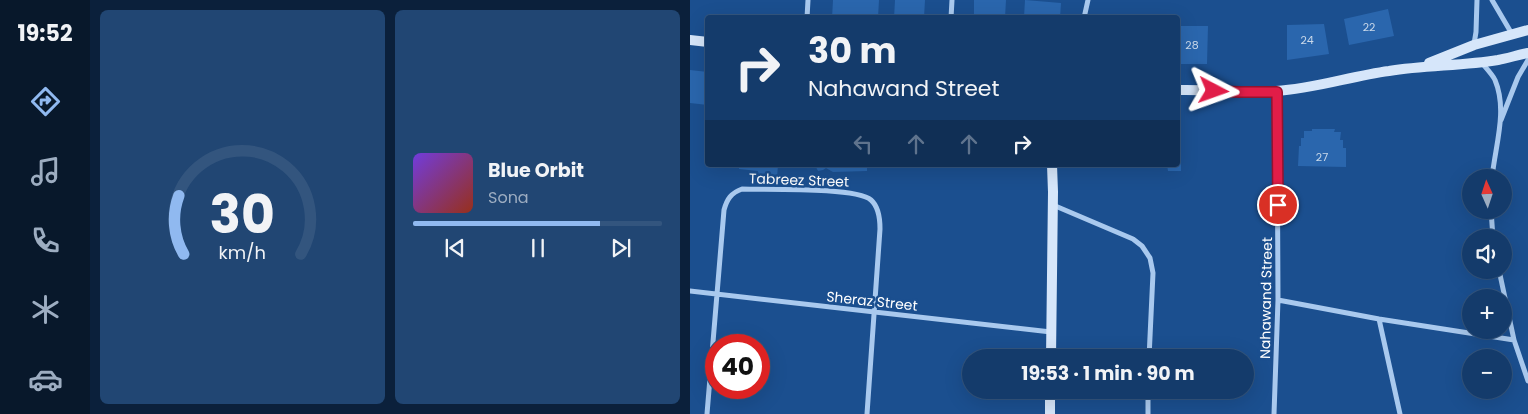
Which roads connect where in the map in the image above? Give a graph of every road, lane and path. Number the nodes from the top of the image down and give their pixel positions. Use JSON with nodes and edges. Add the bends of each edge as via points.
{"nodes":[{"id":1,"x":808,"y":0,"type":"edge"},
{"id":2,"x":952,"y":0,"type":"edge"},
{"id":3,"x":1088,"y":0,"type":"edge"},
{"id":4,"x":1478,"y":0,"type":"edge"},
{"id":5,"x":1492,"y":0,"type":"edge"},
{"id":6,"x":807,"y":15,"type":"edge"},
{"id":7,"x":950,"y":15,"type":"edge"},
{"id":8,"x":1085,"y":15,"type":"edge"},
{"id":9,"x":1528,"y":30,"type":"edge"},
{"id":10,"x":1512,"y":34,"type":"junction"},
{"id":11,"x":690,"y":40,"type":"edge"},
{"id":12,"x":705,"y":42,"type":"edge"},
{"id":13,"x":1474,"y":45,"type":"junction"},
{"id":14,"x":1528,"y":53,"type":"edge"},
{"id":15,"x":1528,"y":60,"type":"edge"},
{"id":16,"x":1480,"y":61,"type":"junction"},
{"id":17,"x":1419,"y":67,"type":"junction"},
{"id":18,"x":1180,"y":86,"type":"edge"},
{"id":19,"x":1180,"y":90,"type":"edge"},
{"id":20,"x":1196,"y":90,"type":"junction"},
{"id":21,"x":1277,"y":92,"type":"junction"},
{"id":22,"x":1500,"y":123,"type":"junction"},
{"id":23,"x":1052,"y":167,"type":"edge"},
{"id":24,"x":1057,"y":167,"type":"edge"},
{"id":25,"x":1493,"y":169,"type":"edge"},
{"id":26,"x":1053,"y":192,"type":"junction"},
{"id":27,"x":1052,"y":205,"type":"junction"},
{"id":28,"x":1501,"y":279,"type":"edge"},
{"id":29,"x":690,"y":292,"type":"edge"},
{"id":30,"x":717,"y":294,"type":"junction"},
{"id":31,"x":1278,"y":300,"type":"junction"},
{"id":32,"x":875,"y":313,"type":"junction"},
{"id":33,"x":1379,"y":319,"type":"junction"},
{"id":34,"x":1052,"y":332,"type":"junction"},
{"id":35,"x":1514,"y":340,"type":"junction"},
{"id":36,"x":1051,"y":349,"type":"edge"},
{"id":37,"x":1149,"y":349,"type":"edge"},
{"id":38,"x":1528,"y":381,"type":"edge"},
{"id":39,"x":1050,"y":399,"type":"edge"},
{"id":40,"x":1148,"y":399,"type":"edge"},
{"id":41,"x":707,"y":414,"type":"edge"},
{"id":42,"x":867,"y":414,"type":"edge"},
{"id":43,"x":1050,"y":414,"type":"edge"},
{"id":44,"x":1148,"y":414,"type":"edge"},
{"id":45,"x":1274,"y":414,"type":"edge"},
{"id":46,"x":1400,"y":414,"type":"edge"}],
"edges":[{"from":1,"to":6,"type":"street"},
{"from":2,"to":7,"type":"street"},
{"from":3,"to":8,"type":"street"},
{"from":4,"to":13,"type":"street"},
{"from":5,"to":10,"type":"street"},
{"from":9,"to":10,"type":"street"},
{"from":10,"to":13,"type":"street"},
{"from":11,"to":12,"type":"street"},
{"from":13,"to":17,"type":"street"},
{"from":14,"to":16,"type":"street"},
{"from":15,"to":22,"type":"street"},
{"from":16,"to":17,"type":"street"},
{"from":16,"to":22,"type":"street","via":[[1494,78],[1499,96]]},
{"from":17,"to":21,"type":"street"},
{"from":18,"to":20,"type":"street"},
{"from":19,"to":20,"type":"street"},
{"from":20,"to":21,"type":"street"},
{"from":21,"to":31,"type":"street","name":"Nahawand Street"},
{"from":22,"to":25,"type":"street"},
{"from":23,"to":26,"type":"street"},
{"from":24,"to":26,"type":"street"},
{"from":26,"to":27,"type":"street"},
{"from":27,"to":34,"type":"street"},
{"from":27,"to":37,"type":"street","via":[[1133,238],[1142,246],[1150,258],[1153,273]]},
{"from":28,"to":35,"type":"street"},
{"from":29,"to":30,"type":"street","name":"Sheraz Street"},
{"from":30,"to":32,"type":"street","name":"Sheraz Street"},
{"from":30,"to":32,"type":"street","name":"Tabreez Street","via":[[724,210],[732,193],[742,189],[838,191],[859,194],[871,200],[877,208],[880,229]]},
{"from":30,"to":41,"type":"street","name":"Tabreez Street"},
{"from":31,"to":33,"type":"street"},
{"from":31,"to":45,"type":"street","name":"Nahawand Street"},
{"from":32,"to":34,"type":"street","name":"Sheraz Street"},
{"from":32,"to":42,"type":"street","name":"Tabreez Street"},
{"from":33,"to":35,"type":"street"},
{"from":33,"to":46,"type":"street"},
{"from":34,"to":36,"type":"street"},
{"from":35,"to":38,"type":"street"},
{"from":39,"to":43,"type":"street"},
{"from":40,"to":44,"type":"street"}]}
